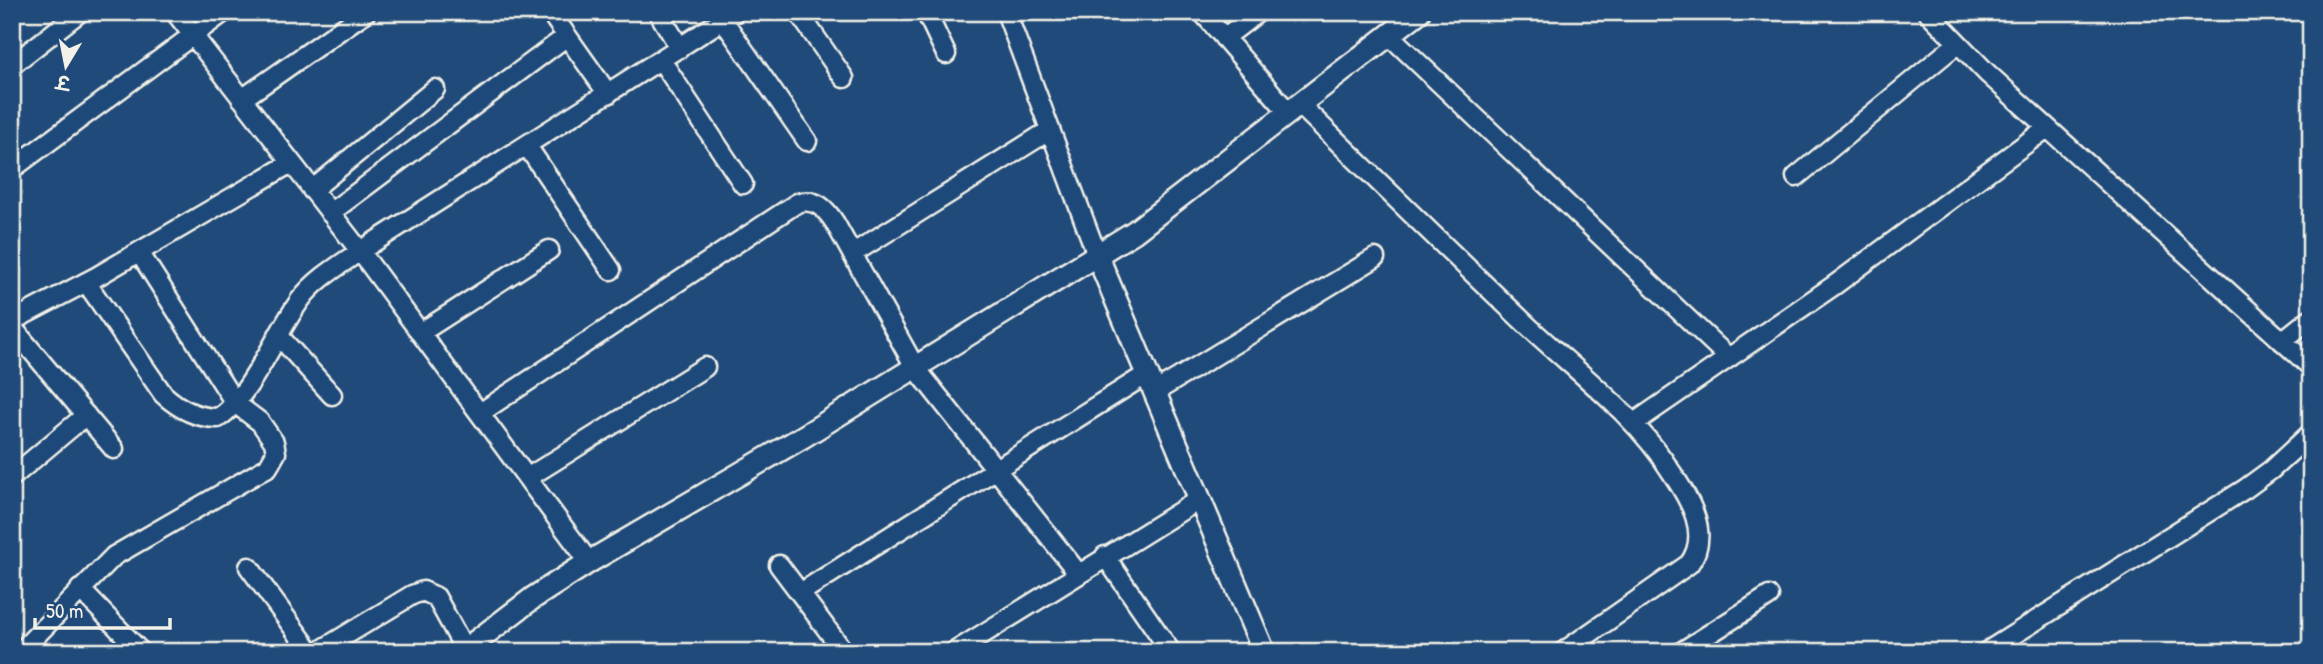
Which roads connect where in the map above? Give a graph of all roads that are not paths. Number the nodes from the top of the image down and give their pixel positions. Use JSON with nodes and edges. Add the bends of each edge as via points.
{"nodes":[{"id":1,"x":80,"y":12,"type":"edge"},
{"id":2,"x":175,"y":12,"type":"edge"},
{"id":3,"x":225,"y":12,"type":"edge"},
{"id":4,"x":366,"y":12,"type":"edge"},
{"id":5,"x":550,"y":12,"type":"edge"},
{"id":6,"x":658,"y":12,"type":"edge"},
{"id":7,"x":798,"y":12,"type":"edge"},
{"id":8,"x":926,"y":12,"type":"edge"},
{"id":9,"x":1006,"y":12,"type":"edge"},
{"id":10,"x":1202,"y":12,"type":"edge"},
{"id":11,"x":1258,"y":12,"type":"edge"},
{"id":12,"x":1419,"y":12,"type":"edge"},
{"id":13,"x":1928,"y":12,"type":"edge"},
{"id":14,"x":729,"y":16,"type":"edge"},
{"id":15,"x":192,"y":35,"type":"junction"},
{"id":16,"x":1388,"y":35,"type":"junction"},
{"id":17,"x":566,"y":36,"type":"junction"},
{"id":18,"x":1224,"y":38,"type":"junction"},
{"id":19,"x":1958,"y":43,"type":"junction"},
{"id":20,"x":680,"y":48,"type":"junction"},
{"id":21,"x":946,"y":54,"type":"dead end"},
{"id":22,"x":661,"y":60,"type":"junction"},
{"id":23,"x":12,"y":65,"type":"edge"},
{"id":24,"x":844,"y":78,"type":"dead end"},
{"id":25,"x":435,"y":89,"type":"dead end"},
{"id":26,"x":608,"y":93,"type":"junction"},
{"id":27,"x":242,"y":99,"type":"junction"},
{"id":28,"x":1294,"y":108,"type":"junction"},
{"id":29,"x":2047,"y":128,"type":"junction"},
{"id":30,"x":1050,"y":130,"type":"junction"},
{"id":31,"x":807,"y":141,"type":"dead end"},
{"id":32,"x":527,"y":146,"type":"junction"},
{"id":33,"x":291,"y":163,"type":"junction"},
{"id":34,"x":12,"y":169,"type":"edge"},
{"id":35,"x":1796,"y":177,"type":"dead end"},
{"id":36,"x":743,"y":184,"type":"dead end"},
{"id":37,"x":312,"y":190,"type":"junction"},
{"id":38,"x":330,"y":213,"type":"junction"},
{"id":39,"x":548,"y":250,"type":"dead end"},
{"id":40,"x":360,"y":251,"type":"junction"},
{"id":41,"x":139,"y":252,"type":"junction"},
{"id":42,"x":852,"y":254,"type":"junction"},
{"id":43,"x":1097,"y":255,"type":"junction"},
{"id":44,"x":1375,"y":258,"type":"dead end"},
{"id":45,"x":611,"y":270,"type":"dead end"},
{"id":46,"x":86,"y":282,"type":"junction"},
{"id":47,"x":2311,"y":318,"type":"edge"},
{"id":48,"x":12,"y":321,"type":"edge"},
{"id":49,"x":12,"y":327,"type":"edge"},
{"id":50,"x":420,"y":333,"type":"junction"},
{"id":51,"x":278,"y":335,"type":"junction"},
{"id":52,"x":2283,"y":341,"type":"junction"},
{"id":53,"x":1729,"y":358,"type":"junction"},
{"id":54,"x":705,"y":367,"type":"dead end"},
{"id":55,"x":915,"y":367,"type":"junction"},
{"id":56,"x":2311,"y":367,"type":"edge"},
{"id":57,"x":1151,"y":383,"type":"junction"},
{"id":58,"x":332,"y":395,"type":"dead end"},
{"id":59,"x":236,"y":402,"type":"junction"},
{"id":60,"x":480,"y":413,"type":"junction"},
{"id":61,"x":86,"y":415,"type":"junction"},
{"id":62,"x":1634,"y":423,"type":"junction"},
{"id":63,"x":2311,"y":433,"type":"edge"},
{"id":64,"x":114,"y":449,"type":"dead end"},
{"id":65,"x":995,"y":470,"type":"junction"},
{"id":66,"x":12,"y":477,"type":"edge"},
{"id":67,"x":527,"y":478,"type":"junction"},
{"id":68,"x":1200,"y":499,"type":"junction"},
{"id":69,"x":1105,"y":556,"type":"junction"},
{"id":70,"x":589,"y":562,"type":"junction"},
{"id":71,"x":779,"y":565,"type":"dead end"},
{"id":72,"x":249,"y":567,"type":"dead end"},
{"id":73,"x":1078,"y":573,"type":"junction"},
{"id":74,"x":80,"y":589,"type":"junction"},
{"id":75,"x":800,"y":593,"type":"junction"},
{"id":76,"x":1769,"y":596,"type":"dead end"},
{"id":77,"x":464,"y":651,"type":"edge"},
{"id":78,"x":20,"y":652,"type":"edge"},
{"id":79,"x":141,"y":652,"type":"edge"},
{"id":80,"x":311,"y":652,"type":"edge"},
{"id":81,"x":318,"y":652,"type":"edge"},
{"id":82,"x":845,"y":652,"type":"edge"},
{"id":83,"x":954,"y":652,"type":"edge"},
{"id":84,"x":1171,"y":652,"type":"edge"},
{"id":85,"x":1265,"y":652,"type":"edge"},
{"id":86,"x":1563,"y":652,"type":"edge"},
{"id":87,"x":1681,"y":652,"type":"edge"},
{"id":88,"x":1986,"y":652,"type":"edge"}],
"edges":[{"from":1,"to":23,"type":"street"},
{"from":2,"to":15,"type":"street"},
{"from":3,"to":15,"type":"street"},
{"from":4,"to":27,"type":"street"},
{"from":5,"to":17,"type":"street"},
{"from":6,"to":20,"type":"street"},
{"from":7,"to":24,"type":"street"},
{"from":8,"to":21,"type":"street"},
{"from":9,"to":30,"type":"street"},
{"from":10,"to":18,"type":"street"},
{"from":11,"to":18,"type":"street"},
{"from":12,"to":16,"type":"street"},
{"from":13,"to":19,"type":"street"},
{"from":14,"to":20,"type":"street"},
{"from":14,"to":31,"type":"street"},
{"from":15,"to":27,"type":"street"},
{"from":15,"to":34,"type":"street"},
{"from":16,"to":28,"type":"street"},
{"from":16,"to":53,"type":"street"},
{"from":17,"to":26,"type":"street"},
{"from":17,"to":38,"type":"street"},
{"from":18,"to":28,"type":"street"},
{"from":19,"to":29,"type":"street"},
{"from":19,"to":35,"type":"street"},
{"from":20,"to":22,"type":"street"},
{"from":22,"to":26,"type":"street"},
{"from":22,"to":36,"type":"street"},
{"from":25,"to":37,"type":"street"},
{"from":26,"to":32,"type":"street"},
{"from":27,"to":33,"type":"street"},
{"from":28,"to":43,"type":"street","via":[[1164,211]]},
{"from":28,"to":62,"type":"street"},
{"from":29,"to":52,"type":"street"},
{"from":29,"to":53,"type":"street"},
{"from":30,"to":42,"type":"street"},
{"from":30,"to":43,"type":"street"},
{"from":32,"to":40,"type":"street"},
{"from":32,"to":45,"type":"street"},
{"from":33,"to":37,"type":"street"},
{"from":33,"to":41,"type":"street"},
{"from":37,"to":38,"type":"street"},
{"from":38,"to":40,"type":"street"},
{"from":39,"to":50,"type":"street"},
{"from":40,"to":50,"type":"street"},
{"from":40,"to":51,"type":"street","via":[[304,295]]},
{"from":41,"to":46,"type":"street"},
{"from":41,"to":59,"type":"street"},
{"from":42,"to":55,"type":"street"},
{"from":42,"to":60,"type":"street","via":[[821,206],[797,202]]},
{"from":43,"to":55,"type":"street"},
{"from":43,"to":57,"type":"street"},
{"from":44,"to":57,"type":"street"},
{"from":46,"to":48,"type":"street"},
{"from":46,"to":59,"type":"street","via":[[173,403],[188,412],[218,418]]},
{"from":47,"to":52,"type":"street"},
{"from":49,"to":61,"type":"street"},
{"from":50,"to":60,"type":"street"},
{"from":51,"to":58,"type":"street"},
{"from":51,"to":59,"type":"street"},
{"from":52,"to":56,"type":"street"},
{"from":53,"to":62,"type":"street"},
{"from":54,"to":67,"type":"street"},
{"from":55,"to":65,"type":"street"},
{"from":55,"to":70,"type":"street"},
{"from":57,"to":65,"type":"street"},
{"from":57,"to":68,"type":"street"},
{"from":59,"to":74,"type":"street","via":[[260,422],[274,442],[276,453],[268,467],[114,556]]},
{"from":60,"to":67,"type":"street"},
{"from":61,"to":64,"type":"street"},
{"from":61,"to":66,"type":"street"},
{"from":62,"to":86,"type":"street","via":[[1686,498],[1697,524],[1700,541],[1696,554],[1689,564]]},
{"from":63,"to":88,"type":"street","via":[[2245,489]]},
{"from":65,"to":73,"type":"street"},
{"from":65,"to":75,"type":"street"},
{"from":67,"to":70,"type":"street"},
{"from":68,"to":69,"type":"street"},
{"from":68,"to":85,"type":"street"},
{"from":69,"to":73,"type":"street"},
{"from":69,"to":84,"type":"street"},
{"from":70,"to":77,"type":"street"},
{"from":71,"to":75,"type":"street"},
{"from":72,"to":80,"type":"street"},
{"from":73,"to":83,"type":"street"},
{"from":74,"to":78,"type":"street"},
{"from":74,"to":79,"type":"street"},
{"from":75,"to":82,"type":"street"},
{"from":76,"to":87,"type":"street"},
{"from":77,"to":81,"type":"street","via":[[436,597],[423,591]]}]}
